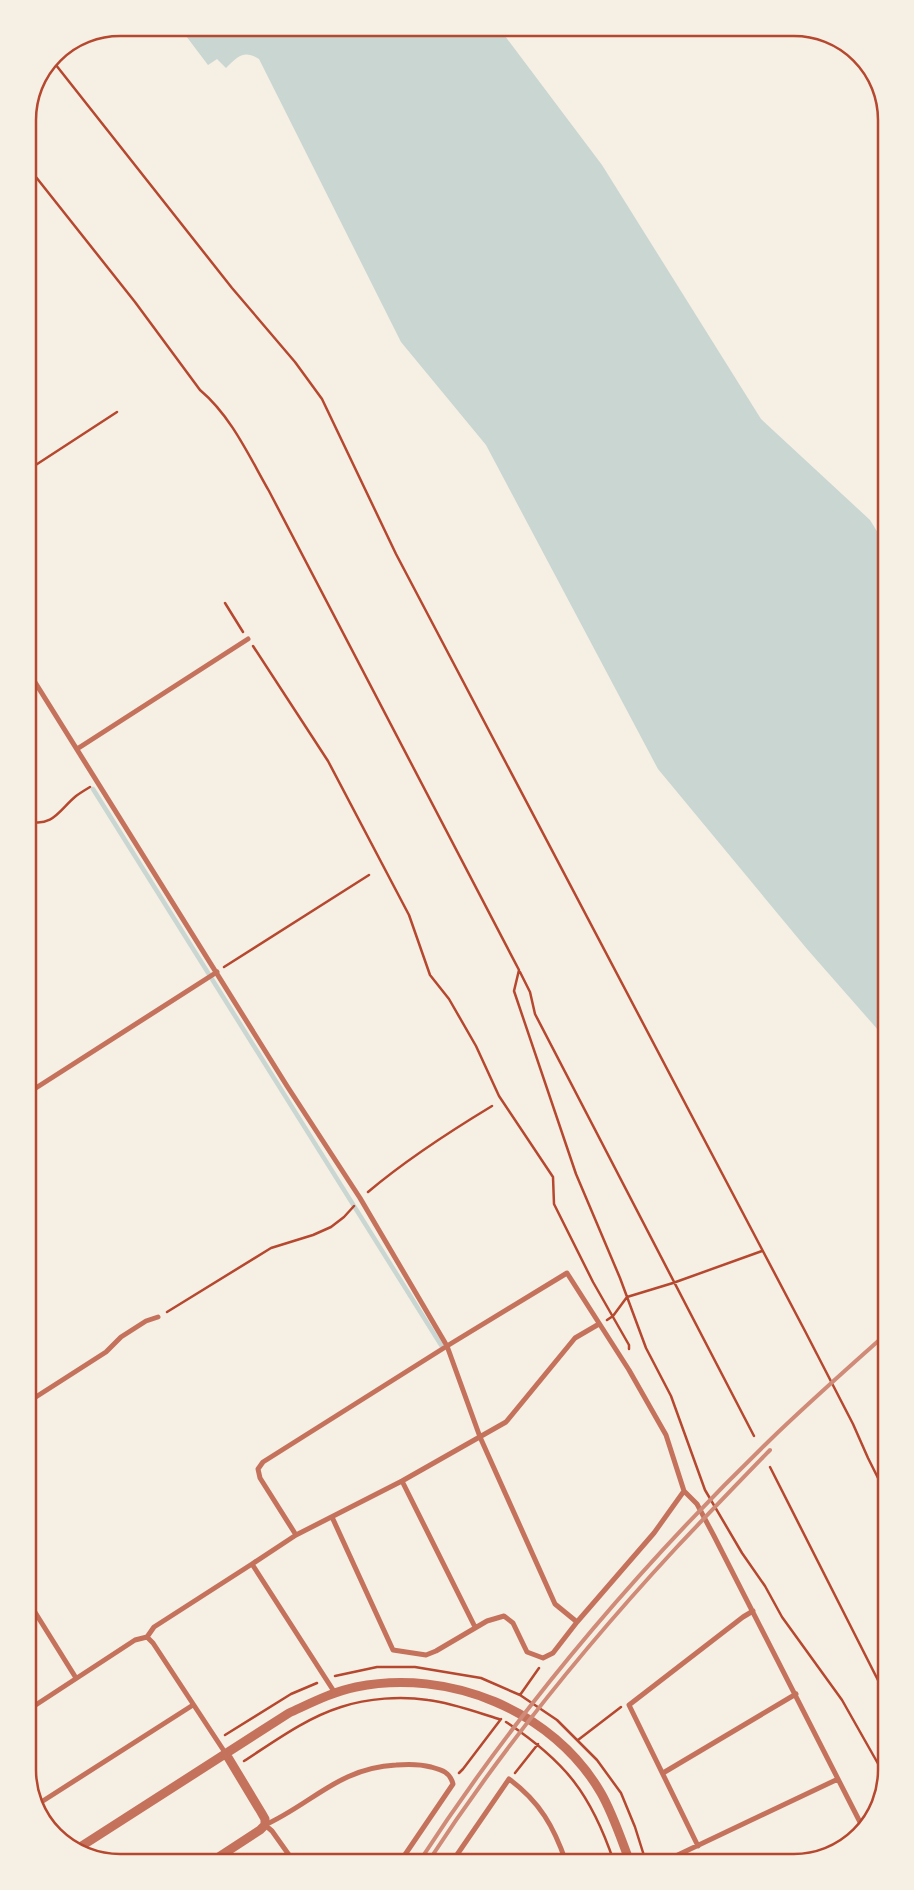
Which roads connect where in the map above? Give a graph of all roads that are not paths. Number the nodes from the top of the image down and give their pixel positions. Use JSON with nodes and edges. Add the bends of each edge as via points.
{"nodes":[{"id":1,"x":248,"y":639,"type":"road end"},
{"id":2,"x":36,"y":684,"type":"edge"},
{"id":3,"x":77,"y":749,"type":"junction"},
{"id":4,"x":217,"y":972,"type":"junction"},
{"id":5,"x":36,"y":1088,"type":"edge"},
{"id":6,"x":158,"y":1317,"type":"road end"},
{"id":7,"x":599,"y":1324,"type":"junction"},
{"id":8,"x":447,"y":1346,"type":"junction"},
{"id":9,"x":36,"y":1397,"type":"edge"},
{"id":10,"x":480,"y":1437,"type":"junction"},
{"id":11,"x":402,"y":1481,"type":"junction"},
{"id":12,"x":684,"y":1491,"type":"junction"},
{"id":13,"x":332,"y":1517,"type":"junction"},
{"id":14,"x":296,"y":1535,"type":"junction"},
{"id":15,"x":252,"y":1564,"type":"junction"},
{"id":16,"x":752,"y":1611,"type":"junction"},
{"id":17,"x":36,"y":1614,"type":"edge"},
{"id":18,"x":577,"y":1622,"type":"junction"},
{"id":19,"x":474,"y":1627,"type":"junction"},
{"id":20,"x":147,"y":1637,"type":"junction"},
{"id":21,"x":76,"y":1678,"type":"junction"},
{"id":22,"x":335,"y":1693,"type":"junction"},
{"id":23,"x":796,"y":1694,"type":"junction"},
{"id":24,"x":193,"y":1704,"type":"junction"},
{"id":25,"x":36,"y":1705,"type":"edge"},
{"id":26,"x":226,"y":1754,"type":"junction"},
{"id":27,"x":663,"y":1773,"type":"junction"},
{"id":28,"x":838,"y":1778,"type":"junction"},
{"id":29,"x":43,"y":1801,"type":"edge"},
{"id":30,"x":860,"y":1821,"type":"edge"},
{"id":31,"x":265,"y":1825,"type":"junction"},
{"id":32,"x":83,"y":1845,"type":"edge"},
{"id":33,"x":698,"y":1846,"type":"junction"},
{"id":34,"x":222,"y":1854,"type":"edge"},
{"id":35,"x":288,"y":1854,"type":"edge"},
{"id":36,"x":405,"y":1854,"type":"edge"},
{"id":37,"x":457,"y":1854,"type":"edge"},
{"id":38,"x":563,"y":1854,"type":"edge"},
{"id":39,"x":627,"y":1854,"type":"edge"},
{"id":40,"x":680,"y":1854,"type":"edge"}],
"edges":[{"from":1,"to":3,"type":"street"},
{"from":2,"to":3,"type":"street"},
{"from":3,"to":4,"type":"street"},
{"from":4,"to":5,"type":"street"},
{"from":4,"to":8,"type":"street","via":[[360,1198]]},
{"from":6,"to":9,"type":"street","via":[[121,1337],[106,1352]]},
{"from":7,"to":8,"type":"street","via":[[567,1273]]},
{"from":7,"to":10,"type":"street","via":[[575,1338],[506,1422]]},
{"from":7,"to":12,"type":"street","via":[[666,1435]]},
{"from":8,"to":10,"type":"street"},
{"from":8,"to":14,"type":"street","via":[[264,1462],[258,1469],[260,1478]]},
{"from":10,"to":11,"type":"street"},
{"from":10,"to":18,"type":"street","via":[[555,1604]]},
{"from":11,"to":13,"type":"street"},
{"from":11,"to":19,"type":"street"},
{"from":12,"to":16,"type":"street","via":[[697,1504]]},
{"from":12,"to":18,"type":"street","via":[[654,1533]]},
{"from":13,"to":14,"type":"street"},
{"from":13,"to":19,"type":"street","via":[[393,1650],[426,1654]]},
{"from":14,"to":15,"type":"street"},
{"from":15,"to":20,"type":"street","via":[[154,1627]]},
{"from":15,"to":22,"type":"street"},
{"from":16,"to":23,"type":"street"},
{"from":16,"to":27,"type":"street","via":[[629,1705]]},
{"from":17,"to":21,"type":"street"},
{"from":18,"to":19,"type":"street","via":[[553,1653],[543,1658],[527,1652],[513,1623],[504,1616]]},
{"from":20,"to":21,"type":"street","via":[[135,1640]]},
{"from":20,"to":24,"type":"street"},
{"from":21,"to":25,"type":"street"},
{"from":22,"to":26,"type":"street","via":[[289,1714]]},
{"from":22,"to":39,"type":"street","via":[[379,1684],[426,1682],[465,1690],[496,1702],[534,1723],[577,1760],[600,1792]]},
{"from":23,"to":27,"type":"street"},
{"from":23,"to":28,"type":"street"},
{"from":24,"to":26,"type":"street"},
{"from":24,"to":29,"type":"street"},
{"from":26,"to":31,"type":"street","via":[[265,1819]]},
{"from":26,"to":32,"type":"street"},
{"from":27,"to":33,"type":"street"},
{"from":28,"to":30,"type":"street"},
{"from":28,"to":33,"type":"street"},
{"from":31,"to":34,"type":"street"},
{"from":31,"to":35,"type":"street"},
{"from":31,"to":36,"type":"street","via":[[322,1789],[363,1770],[384,1766],[426,1766],[444,1770],[453,1784]]},
{"from":33,"to":40,"type":"street"},
{"from":37,"to":38,"type":"street","via":[[509,1779],[534,1801],[552,1825]]}]}
